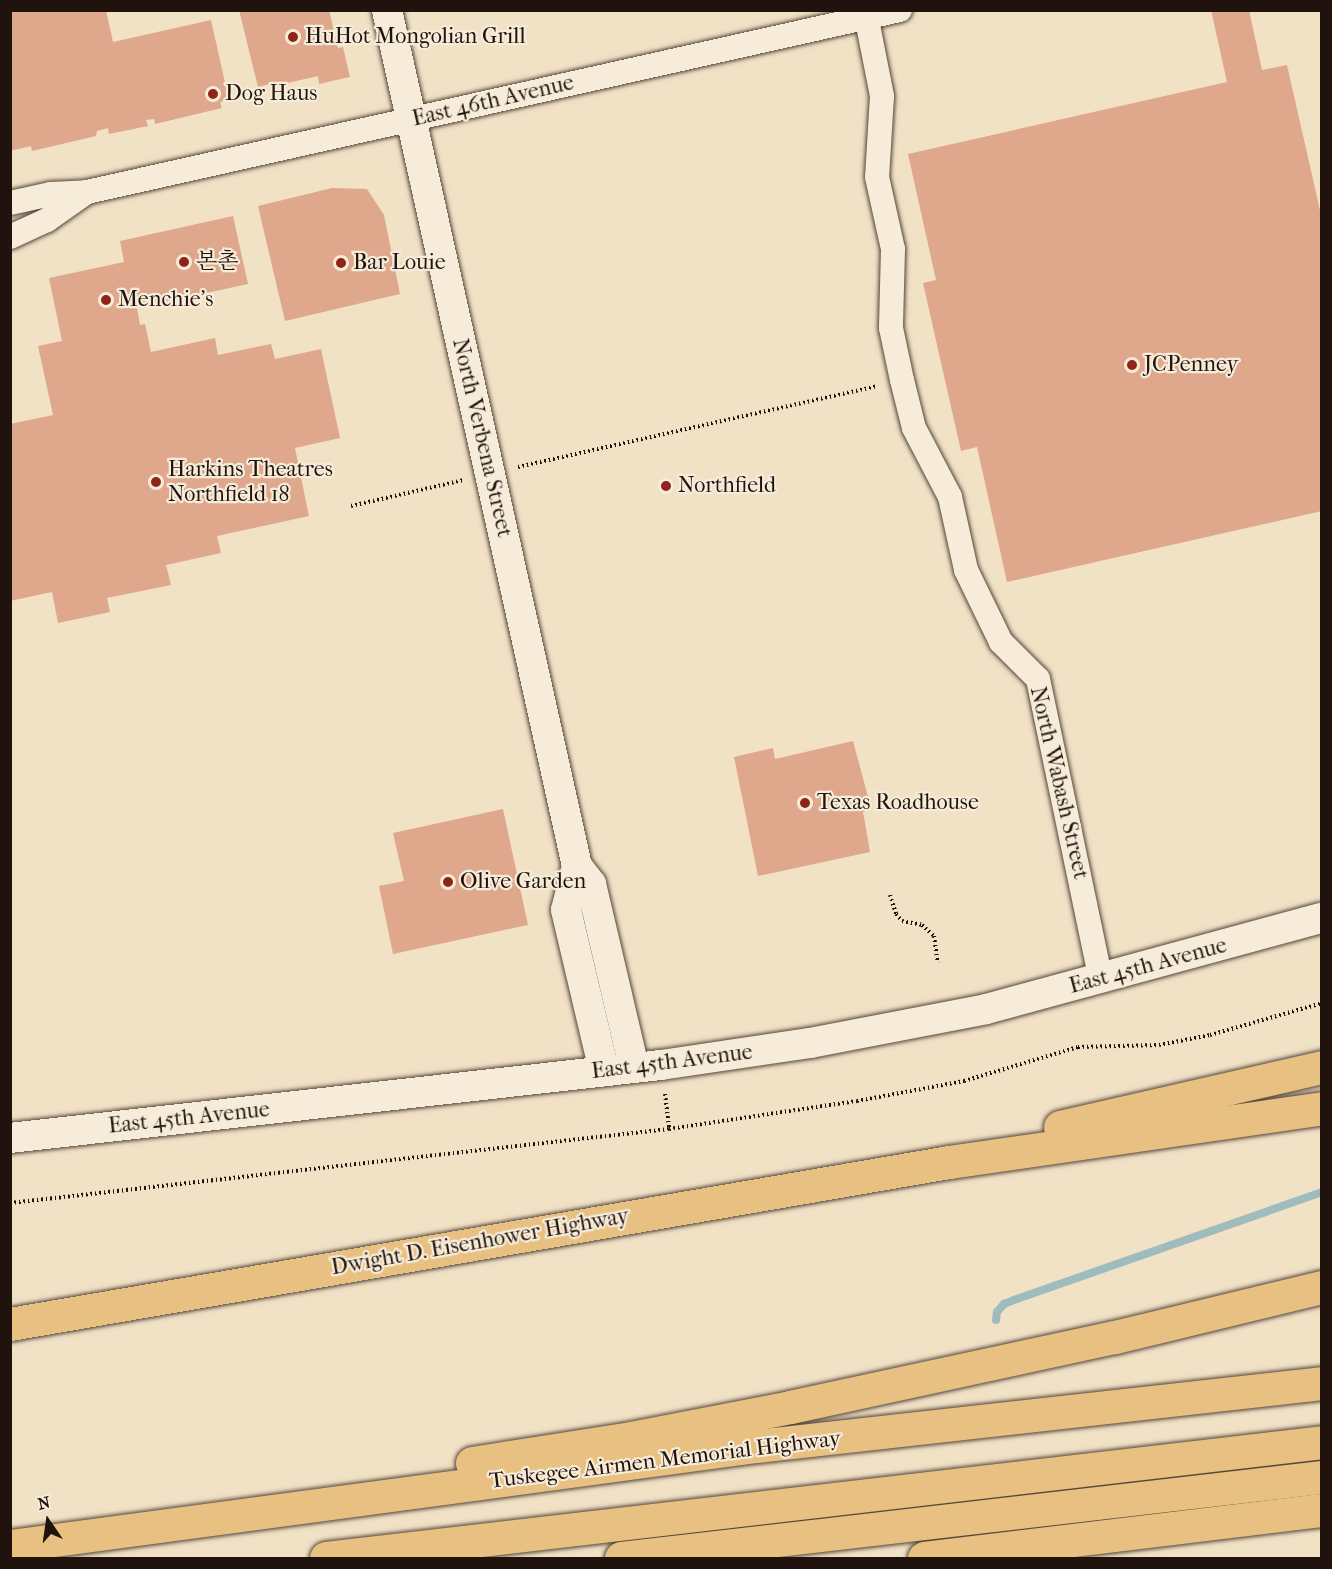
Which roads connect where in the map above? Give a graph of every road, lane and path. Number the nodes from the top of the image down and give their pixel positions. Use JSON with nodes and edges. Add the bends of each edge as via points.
{"nodes":[{"id":1,"x":387,"y":10,"type":"edge"},
{"id":2,"x":900,"y":10,"type":"edge"},
{"id":3,"x":866,"y":14,"type":"edge"},
{"id":4,"x":411,"y":119,"type":"junction"},
{"id":5,"x":87,"y":192,"type":"junction"},
{"id":6,"x":10,"y":203,"type":"edge"},
{"id":7,"x":10,"y":237,"type":"edge"},
{"id":8,"x":902,"y":380,"type":"junction"},
{"id":9,"x":490,"y":474,"type":"junction"},
{"id":10,"x":351,"y":506,"type":"dead end"},
{"id":11,"x":577,"y":866,"type":"junction"},
{"id":12,"x":890,"y":895,"type":"dead end"},
{"id":13,"x":1322,"y":918,"type":"edge"},
{"id":14,"x":938,"y":963,"type":"dead end"},
{"id":15,"x":1101,"y":980,"type":"junction"},
{"id":16,"x":1322,"y":1003,"type":"edge"},
{"id":17,"x":634,"y":1067,"type":"junction"},
{"id":18,"x":1322,"y":1067,"type":"edge"},
{"id":19,"x":604,"y":1071,"type":"junction"},
{"id":20,"x":1322,"y":1108,"type":"edge"},
{"id":21,"x":10,"y":1138,"type":"edge"},
{"id":22,"x":949,"y":1162,"type":"junction"},
{"id":23,"x":10,"y":1203,"type":"edge"},
{"id":24,"x":1322,"y":1287,"type":"edge"},
{"id":25,"x":10,"y":1324,"type":"edge"},
{"id":26,"x":1322,"y":1383,"type":"edge"},
{"id":27,"x":1322,"y":1442,"type":"edge"},
{"id":28,"x":1322,"y":1477,"type":"edge"},
{"id":29,"x":1322,"y":1510,"type":"edge"},
{"id":30,"x":168,"y":1527,"type":"junction"},
{"id":31,"x":10,"y":1546,"type":"edge"},
{"id":32,"x":326,"y":1558,"type":"edge"},
{"id":33,"x":621,"y":1558,"type":"edge"},
{"id":34,"x":924,"y":1558,"type":"edge"}],
"edges":[{"from":1,"to":4,"type":"street","name":"North Verbena Street"},
{"from":2,"to":3,"type":"street","name":"East 46th Avenue"},
{"from":3,"to":4,"type":"street","name":"East 46th Avenue"},
{"from":3,"to":8,"type":"street","name":"North Wabash Street","via":[[882,96],[877,177],[893,249],[891,328]]},
{"from":4,"to":5,"type":"street","name":"East 46th Avenue"},
{"from":4,"to":9,"type":"street","name":"North Verbena Street"},
{"from":5,"to":6,"type":"street","name":"East 46th Avenue","via":[[51,194]]},
{"from":5,"to":7,"type":"street","name":"East 46th Avenue","via":[[47,220]]},
{"from":8,"to":9,"type":"path"},
{"from":8,"to":15,"type":"street","name":"North Wabash Street","via":[[914,428],[950,497],[966,570],[1001,642],[1038,679]]},
{"from":9,"to":10,"type":"path"},
{"from":9,"to":11,"type":"street","name":"North Verbena Street"},
{"from":11,"to":17,"type":"street","name":"North Verbena Street","via":[[591,884]]},
{"from":11,"to":19,"type":"street","name":"North Verbena Street","via":[[566,910]]},
{"from":12,"to":14,"type":"path","via":[[902,921],[922,925],[934,936]]},
{"from":13,"to":15,"type":"street","name":"East 45th Avenue"},
{"from":15,"to":17,"type":"street","name":"East 45th Avenue","via":[[892,1029]]},
{"from":16,"to":23,"type":"path","via":[[1210,1035],[1160,1045],[1078,1047],[964,1081],[799,1110],[669,1129]]},
{"from":17,"to":19,"type":"street","name":"East 45th Avenue"},
{"from":18,"to":22,"type":"highway","via":[[1080,1121]]},
{"from":19,"to":21,"type":"street","name":"East 45th Avenue"},
{"from":20,"to":22,"type":"highway"},
{"from":22,"to":25,"type":"highway","name":"Dwight D. Eisenhower Highway"},
{"from":24,"to":30,"type":"highway","via":[[1115,1337],[825,1399],[631,1438],[371,1478]]},
{"from":26,"to":30,"type":"highway","name":"Tuskegee Airmen Memorial Highway","via":[[756,1446]]},
{"from":27,"to":32,"type":"highway"},
{"from":28,"to":33,"type":"highway"},
{"from":29,"to":34,"type":"highway"},
{"from":30,"to":31,"type":"highway","name":"Tuskegee Airmen Memorial Highway"}]}
